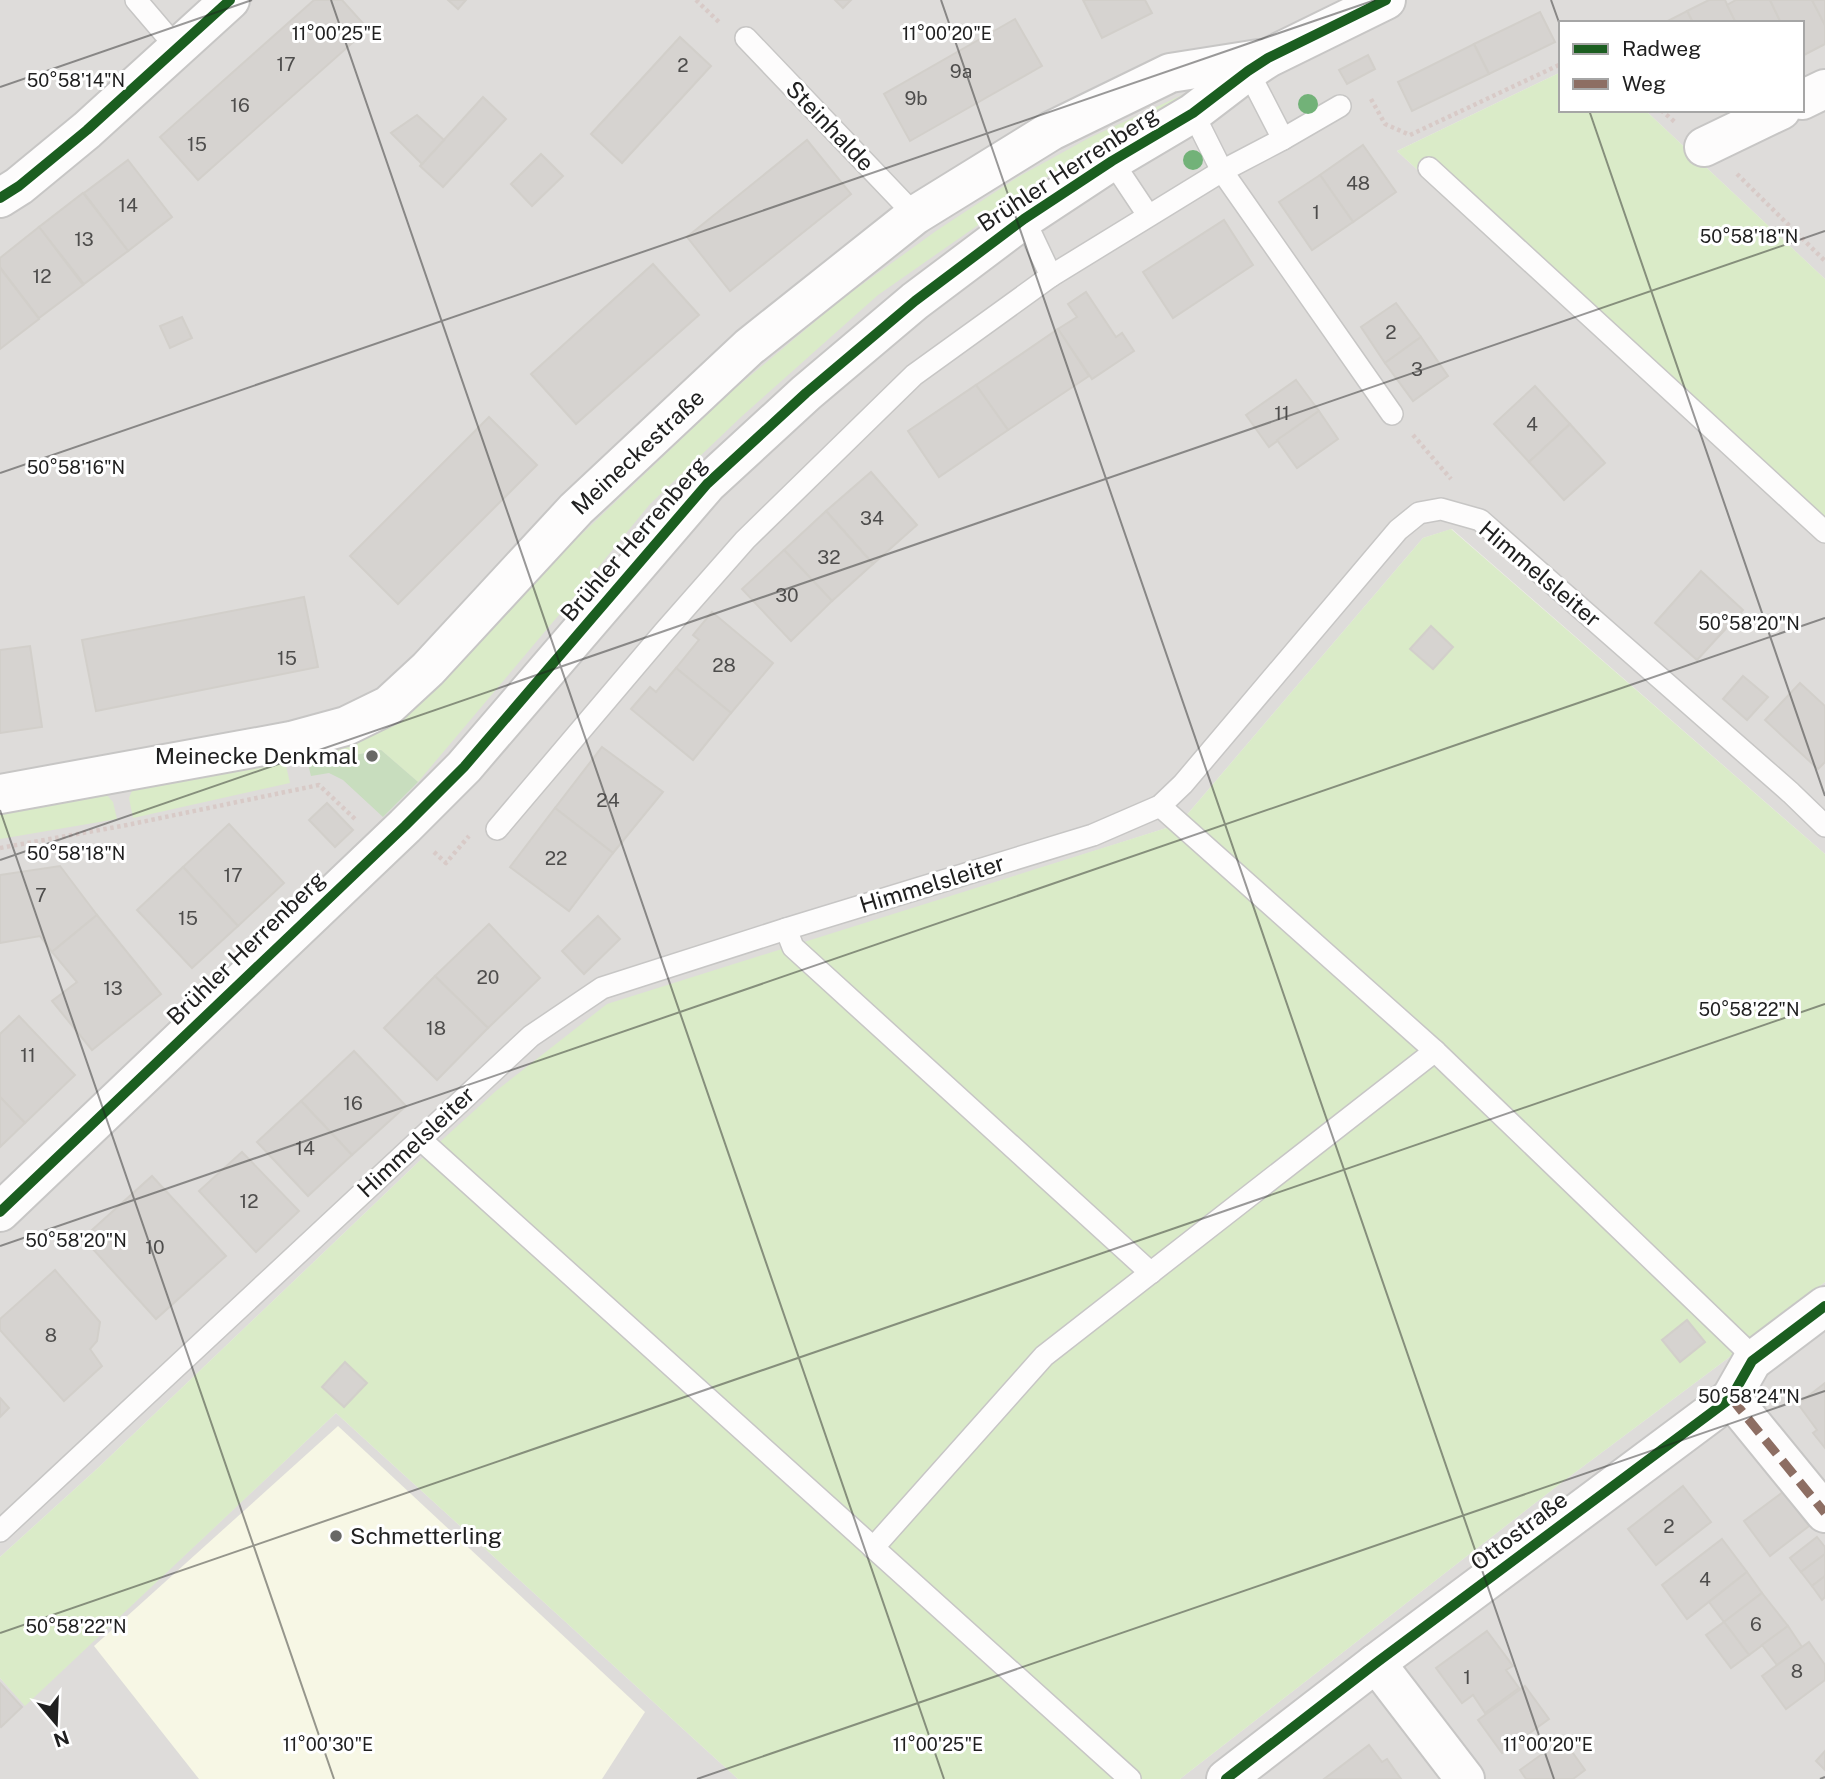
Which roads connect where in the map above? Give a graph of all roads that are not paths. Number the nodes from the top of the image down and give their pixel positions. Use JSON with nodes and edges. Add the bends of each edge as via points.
{"nodes":[{"id":1,"x":136,"y":0,"type":"edge"},
{"id":2,"x":230,"y":0,"type":"edge"},
{"id":3,"x":1361,"y":5,"type":"edge"},
{"id":4,"x":746,"y":38,"type":"dead end"},
{"id":5,"x":177,"y":48,"type":"junction"},
{"id":6,"x":1258,"y":64,"type":"junction"},
{"id":7,"x":1825,"y":89,"type":"edge"},
{"id":8,"x":1804,"y":99,"type":"edge"},
{"id":9,"x":1340,"y":106,"type":"dead end"},
{"id":10,"x":1777,"y":112,"type":"edge"},
{"id":11,"x":1193,"y":113,"type":"junction"},
{"id":12,"x":1283,"y":138,"type":"junction"},
{"id":13,"x":1704,"y":147,"type":"dead end"},
{"id":14,"x":1112,"y":161,"type":"junction"},
{"id":15,"x":1429,"y":168,"type":"dead end"},
{"id":16,"x":1222,"y":171,"type":"junction"},
{"id":17,"x":0,"y":198,"type":"edge"},
{"id":18,"x":915,"y":215,"type":"junction"},
{"id":19,"x":1148,"y":215,"type":"junction"},
{"id":20,"x":1024,"y":219,"type":"junction"},
{"id":21,"x":1051,"y":276,"type":"junction"},
{"id":22,"x":1392,"y":414,"type":"road end"},
{"id":23,"x":1825,"y":532,"type":"edge"},
{"id":24,"x":0,"y":793,"type":"edge"},
{"id":25,"x":1160,"y":806,"type":"junction"},
{"id":26,"x":1825,"y":826,"type":"edge"},
{"id":27,"x":497,"y":829,"type":"road end"},
{"id":28,"x":786,"y":929,"type":"junction"},
{"id":29,"x":1435,"y":1051,"type":"junction"},
{"id":30,"x":419,"y":1139,"type":"junction"},
{"id":31,"x":0,"y":1212,"type":"edge"},
{"id":32,"x":1152,"y":1273,"type":"junction"},
{"id":33,"x":1825,"y":1306,"type":"edge"},
{"id":34,"x":1752,"y":1361,"type":"junction"},
{"id":35,"x":1731,"y":1398,"type":"junction"},
{"id":36,"x":1825,"y":1513,"type":"edge"},
{"id":37,"x":0,"y":1531,"type":"edge"},
{"id":38,"x":873,"y":1548,"type":"junction"},
{"id":39,"x":1376,"y":1663,"type":"junction"},
{"id":40,"x":1130,"y":1779,"type":"edge"},
{"id":41,"x":1226,"y":1779,"type":"edge"},
{"id":42,"x":1465,"y":1779,"type":"edge"}],
"edges":[{"from":1,"to":5,"type":"lane"},
{"from":2,"to":5,"type":"street"},
{"from":3,"to":6,"type":"street","name":"Brühler Herrenberg"},
{"from":4,"to":18,"type":"lane","name":"Steinhalde"},
{"from":5,"to":17,"type":"street","via":[[87,130]]},
{"from":6,"to":11,"type":"street","name":"Brühler Herrenberg"},
{"from":6,"to":12,"type":"lane"},
{"from":6,"to":18,"type":"street","name":"Meineckestraße","via":[[1170,73],[1051,131]]},
{"from":7,"to":8,"type":"street"},
{"from":9,"to":12,"type":"lane"},
{"from":10,"to":13,"type":"street"},
{"from":11,"to":14,"type":"street","name":"Brühler Herrenberg"},
{"from":11,"to":16,"type":"lane"},
{"from":12,"to":16,"type":"lane"},
{"from":14,"to":19,"type":"lane"},
{"from":14,"to":20,"type":"street","name":"Brühler Herrenberg"},
{"from":15,"to":23,"type":"lane"},
{"from":16,"to":19,"type":"lane"},
{"from":16,"to":22,"type":"lane"},
{"from":18,"to":24,"type":"street","name":"Meineckestraße","via":[[750,347],[576,509],[389,705],[346,726],[291,741]]},
{"from":19,"to":21,"type":"lane"},
{"from":20,"to":21,"type":"lane"},
{"from":20,"to":31,"type":"street","name":"Brühler Herrenberg","via":[[915,301],[707,484],[464,767]]},
{"from":21,"to":27,"type":"lane","via":[[914,376],[745,540]]},
{"from":25,"to":26,"type":"lane","name":"Himmelsleiter","via":[[1398,530],[1419,513],[1441,509],[1480,520]]},
{"from":25,"to":28,"type":"lane","name":"Himmelsleiter","via":[[1093,835]]},
{"from":25,"to":29,"type":"lane"},
{"from":28,"to":30,"type":"lane","name":"Himmelsleiter","via":[[602,988],[531,1035]]},
{"from":28,"to":32,"type":"lane","via":[[793,947]]},
{"from":29,"to":32,"type":"lane"},
{"from":29,"to":34,"type":"lane","via":[[1743,1347]]},
{"from":30,"to":37,"type":"lane","name":"Himmelsleiter"},
{"from":30,"to":38,"type":"lane"},
{"from":32,"to":38,"type":"lane","via":[[1044,1356]]},
{"from":33,"to":34,"type":"street","name":"Ottostraße"},
{"from":34,"to":35,"type":"street","name":"Ottostraße"},
{"from":35,"to":36,"type":"street"},
{"from":35,"to":39,"type":"street","name":"Ottostraße"},
{"from":38,"to":40,"type":"lane"},
{"from":39,"to":41,"type":"street","name":"Ottostraße"},
{"from":39,"to":42,"type":"street"}]}
